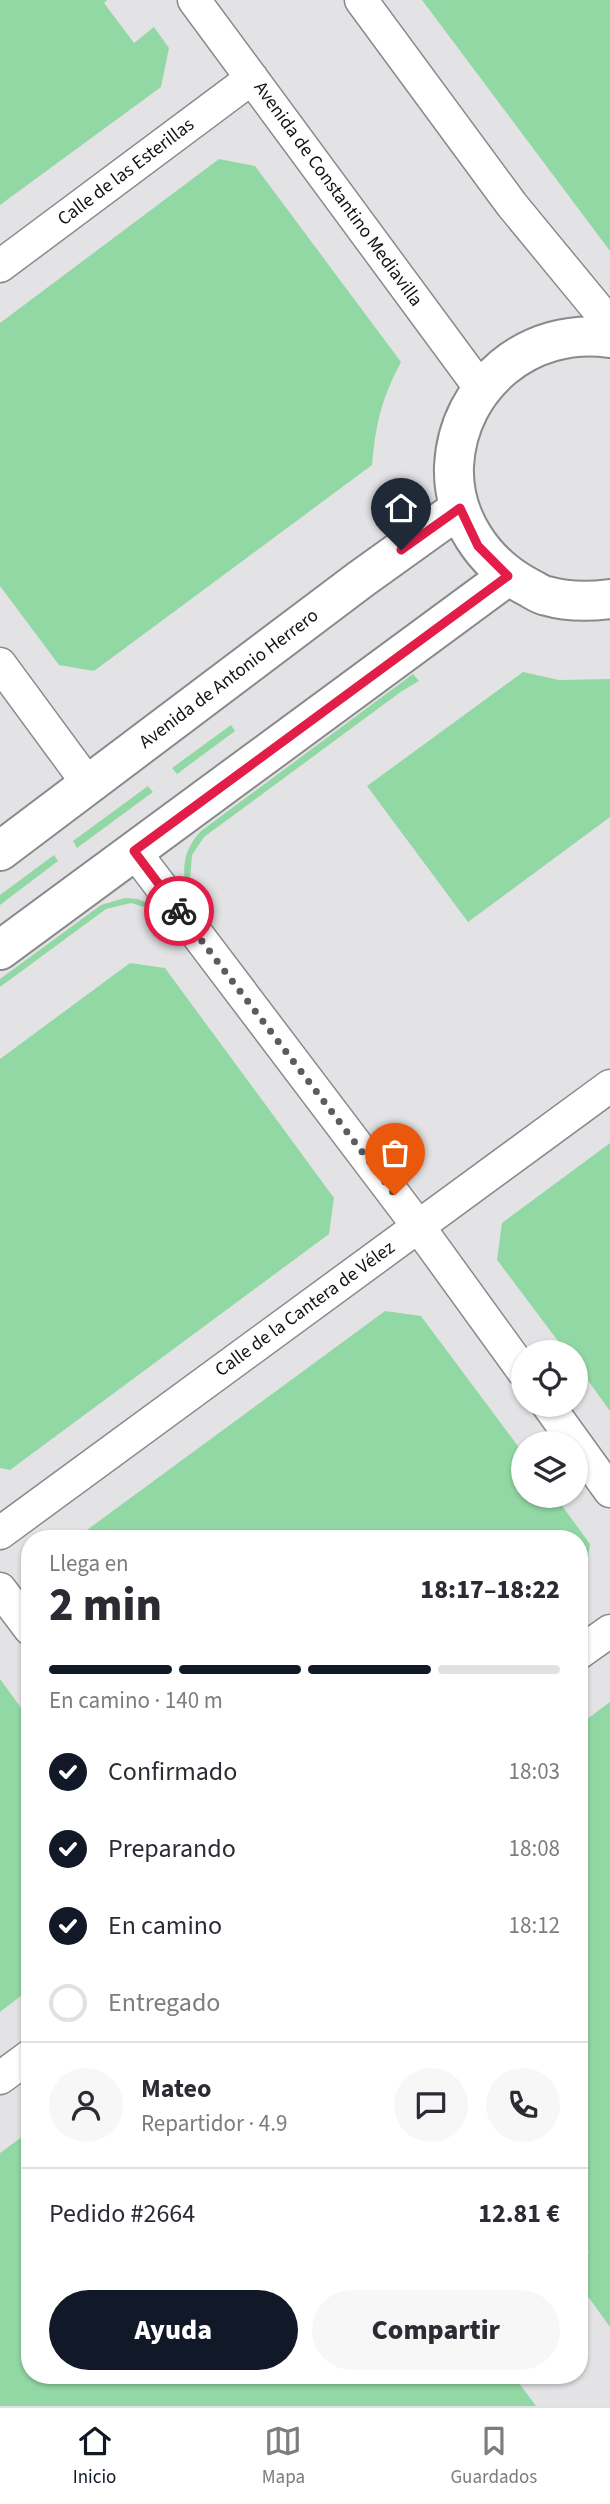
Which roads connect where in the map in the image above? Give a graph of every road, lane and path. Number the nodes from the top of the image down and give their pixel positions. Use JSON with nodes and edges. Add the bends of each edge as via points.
{"nodes":[{"id":1,"x":194,"y":0,"type":"edge"},
{"id":2,"x":361,"y":0,"type":"edge"},
{"id":3,"x":252,"y":78,"type":"junction"},
{"id":4,"x":0,"y":266,"type":"edge"},
{"id":5,"x":610,"y":324,"type":"edge"},
{"id":6,"x":610,"y":338,"type":"edge"},
{"id":7,"x":481,"y":389,"type":"junction"},
{"id":8,"x":460,"y":508,"type":"junction"},
{"id":9,"x":508,"y":576,"type":"junction"},
{"id":10,"x":610,"y":599,"type":"edge"},
{"id":11,"x":0,"y":664,"type":"edge"},
{"id":12,"x":89,"y":785,"type":"junction"},
{"id":13,"x":0,"y":851,"type":"edge"},
{"id":14,"x":134,"y":851,"type":"junction"},
{"id":15,"x":0,"y":950,"type":"edge"},
{"id":16,"x":610,"y":1086,"type":"edge"},
{"id":17,"x":418,"y":1226,"type":"junction"},
{"id":18,"x":511,"y":1354,"type":"edge"},
{"id":19,"x":557,"y":1417,"type":"edge"},
{"id":20,"x":610,"y":1491,"type":"edge"},
{"id":21,"x":0,"y":1532,"type":"edge"},
{"id":22,"x":0,"y":1589,"type":"edge"},
{"id":23,"x":21,"y":1617,"type":"edge"},
{"id":24,"x":610,"y":1631,"type":"edge"},
{"id":25,"x":588,"y":1647,"type":"edge"},
{"id":26,"x":21,"y":2063,"type":"edge"},
{"id":27,"x":0,"y":2078,"type":"edge"}],
"edges":[{"from":1,"to":3,"type":"street","name":"Avenida de Constantino Mediavilla"},
{"from":2,"to":5,"type":"street","via":[[512,205]]},
{"from":3,"to":4,"type":"street","name":"Calle de las Esterillas"},
{"from":3,"to":7,"type":"street","name":"Avenida de Constantino Mediavilla"},
{"from":6,"to":7,"type":"street","via":[[561,338],[531,348],[503,365]]},
{"from":7,"to":8,"type":"street","via":[[461,425],[454,467]]},
{"from":8,"to":9,"type":"street","via":[[478,546]]},
{"from":8,"to":12,"type":"street","name":"Avenida de Antonio Herrero"},
{"from":9,"to":10,"type":"street","via":[[544,596],[586,603]]},
{"from":9,"to":14,"type":"street"},
{"from":11,"to":12,"type":"street"},
{"from":12,"to":13,"type":"street","name":"Avenida de Antonio Herrero"},
{"from":14,"to":15,"type":"street"},
{"from":14,"to":17,"type":"street"},
{"from":16,"to":17,"type":"street","name":"Calle de la Cantera de Vélez"},
{"from":17,"to":18,"type":"street"},
{"from":17,"to":21,"type":"street","name":"Calle de la Cantera de Vélez"},
{"from":19,"to":20,"type":"street"},
{"from":22,"to":23,"type":"street"},
{"from":24,"to":25,"type":"street"},
{"from":26,"to":27,"type":"street"}]}
